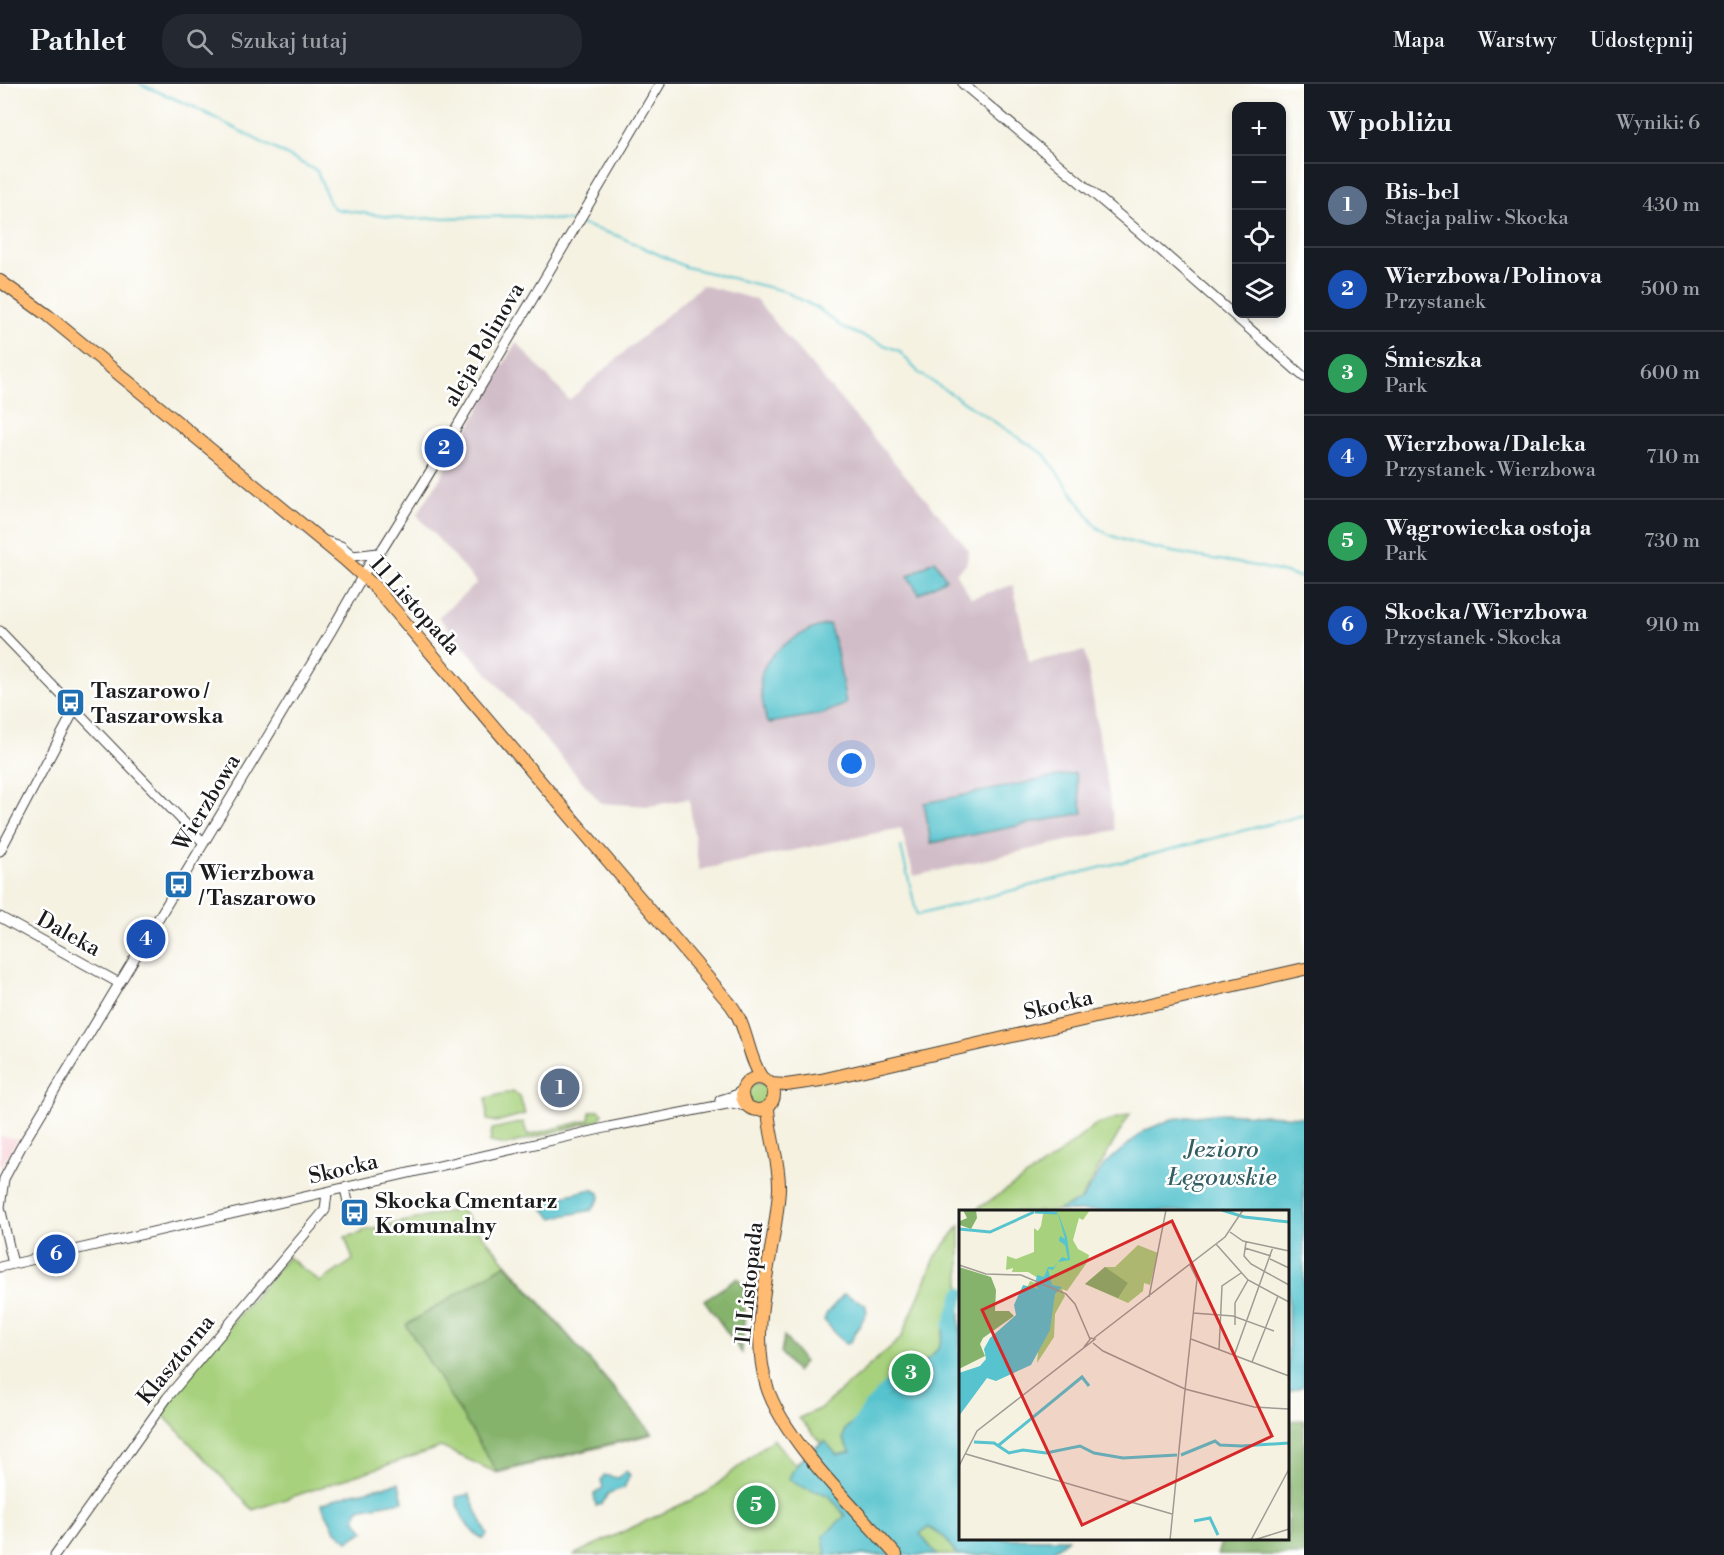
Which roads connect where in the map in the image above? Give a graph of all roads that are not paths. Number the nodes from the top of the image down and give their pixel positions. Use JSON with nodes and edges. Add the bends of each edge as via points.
{"nodes":[{"id":1,"x":660,"y":84,"type":"edge"},
{"id":2,"x":963,"y":84,"type":"edge"},
{"id":3,"x":0,"y":281,"type":"edge"},
{"id":4,"x":1304,"y":377,"type":"edge"},
{"id":5,"x":322,"y":540,"type":"junction"},
{"id":6,"x":380,"y":550,"type":"junction"},
{"id":7,"x":364,"y":576,"type":"junction"},
{"id":8,"x":1,"y":633,"type":"edge"},
{"id":9,"x":75,"y":709,"type":"junction"},
{"id":10,"x":204,"y":843,"type":"junction"},
{"id":11,"x":0,"y":851,"type":"edge"},
{"id":12,"x":0,"y":917,"type":"edge"},
{"id":13,"x":1304,"y":969,"type":"edge"},
{"id":14,"x":119,"y":983,"type":"junction"},
{"id":15,"x":740,"y":1020,"type":"junction"},
{"id":16,"x":821,"y":1080,"type":"junction"},
{"id":17,"x":767,"y":1081,"type":"junction"},
{"id":18,"x":745,"y":1086,"type":"junction"},
{"id":19,"x":761,"y":1106,"type":"junction"},
{"id":20,"x":695,"y":1109,"type":"junction"},
{"id":21,"x":345,"y":1189,"type":"junction"},
{"id":22,"x":327,"y":1193,"type":"junction"},
{"id":23,"x":349,"y":1206,"type":"dead end"},
{"id":24,"x":0,"y":1207,"type":"edge"},
{"id":25,"x":13,"y":1264,"type":"junction"},
{"id":26,"x":0,"y":1267,"type":"edge"},
{"id":27,"x":55,"y":1555,"type":"edge"},
{"id":28,"x":896,"y":1555,"type":"edge"}],
"edges":[{"from":1,"to":6,"type":"street","name":"aleja Polinova"},
{"from":2,"to":4,"type":"street","via":[[1142,233]]},
{"from":3,"to":5,"type":"main road","name":"11 Listopada"},
{"from":5,"to":6,"type":"street","via":[[341,546],[353,556]]},
{"from":5,"to":7,"type":"main road","name":"11 Listopada"},
{"from":6,"to":7,"type":"street","name":"aleja Polinova","via":[[376,566]]},
{"from":7,"to":10,"type":"street","name":"Wierzbowa"},
{"from":7,"to":15,"type":"main road","name":"11 Listopada","via":[[704,972]]},
{"from":8,"to":9,"type":"street"},
{"from":9,"to":10,"type":"street"},
{"from":9,"to":11,"type":"street"},
{"from":10,"to":14,"type":"street","name":"Wierzbowa"},
{"from":12,"to":14,"type":"street","name":"Daleka"},
{"from":13,"to":16,"type":"main road","name":"Skocka"},
{"from":14,"to":24,"type":"street","name":"Wierzbowa","via":[[11,1165],[1,1190]]},
{"from":15,"to":17,"type":"main road","name":"11 Listopada","via":[[754,1064]]},
{"from":15,"to":18,"type":"main road","name":"11 Listopada","via":[[749,1069]]},
{"from":16,"to":17,"type":"main road","name":"Skocka","via":[[786,1085]]},
{"from":16,"to":19,"type":"main road","name":"Skocka"},
{"from":17,"to":18,"type":"main road","name":"Skocka"},
{"from":17,"to":19,"type":"main road","name":"11 Listopada"},
{"from":18,"to":19,"type":"main road","name":"11 Listopada"},
{"from":18,"to":20,"type":"street","name":"Skocka","via":[[733,1096]]},
{"from":19,"to":20,"type":"street","name":"Skocka","via":[[732,1103]]},
{"from":19,"to":28,"type":"main road","name":"11 Listopada","via":[[779,1186],[761,1316],[760,1346],[767,1388],[786,1428]]},
{"from":20,"to":21,"type":"street","name":"Skocka"},
{"from":21,"to":22,"type":"street","name":"Skocka"},
{"from":21,"to":23,"type":"street"},
{"from":22,"to":25,"type":"street","name":"Skocka"},
{"from":22,"to":27,"type":"street","name":"Klasztorna","via":[[325,1210],[167,1398]]},
{"from":24,"to":25,"type":"street","name":"Wierzbowa"},
{"from":25,"to":26,"type":"street","name":"Skocka"}]}
